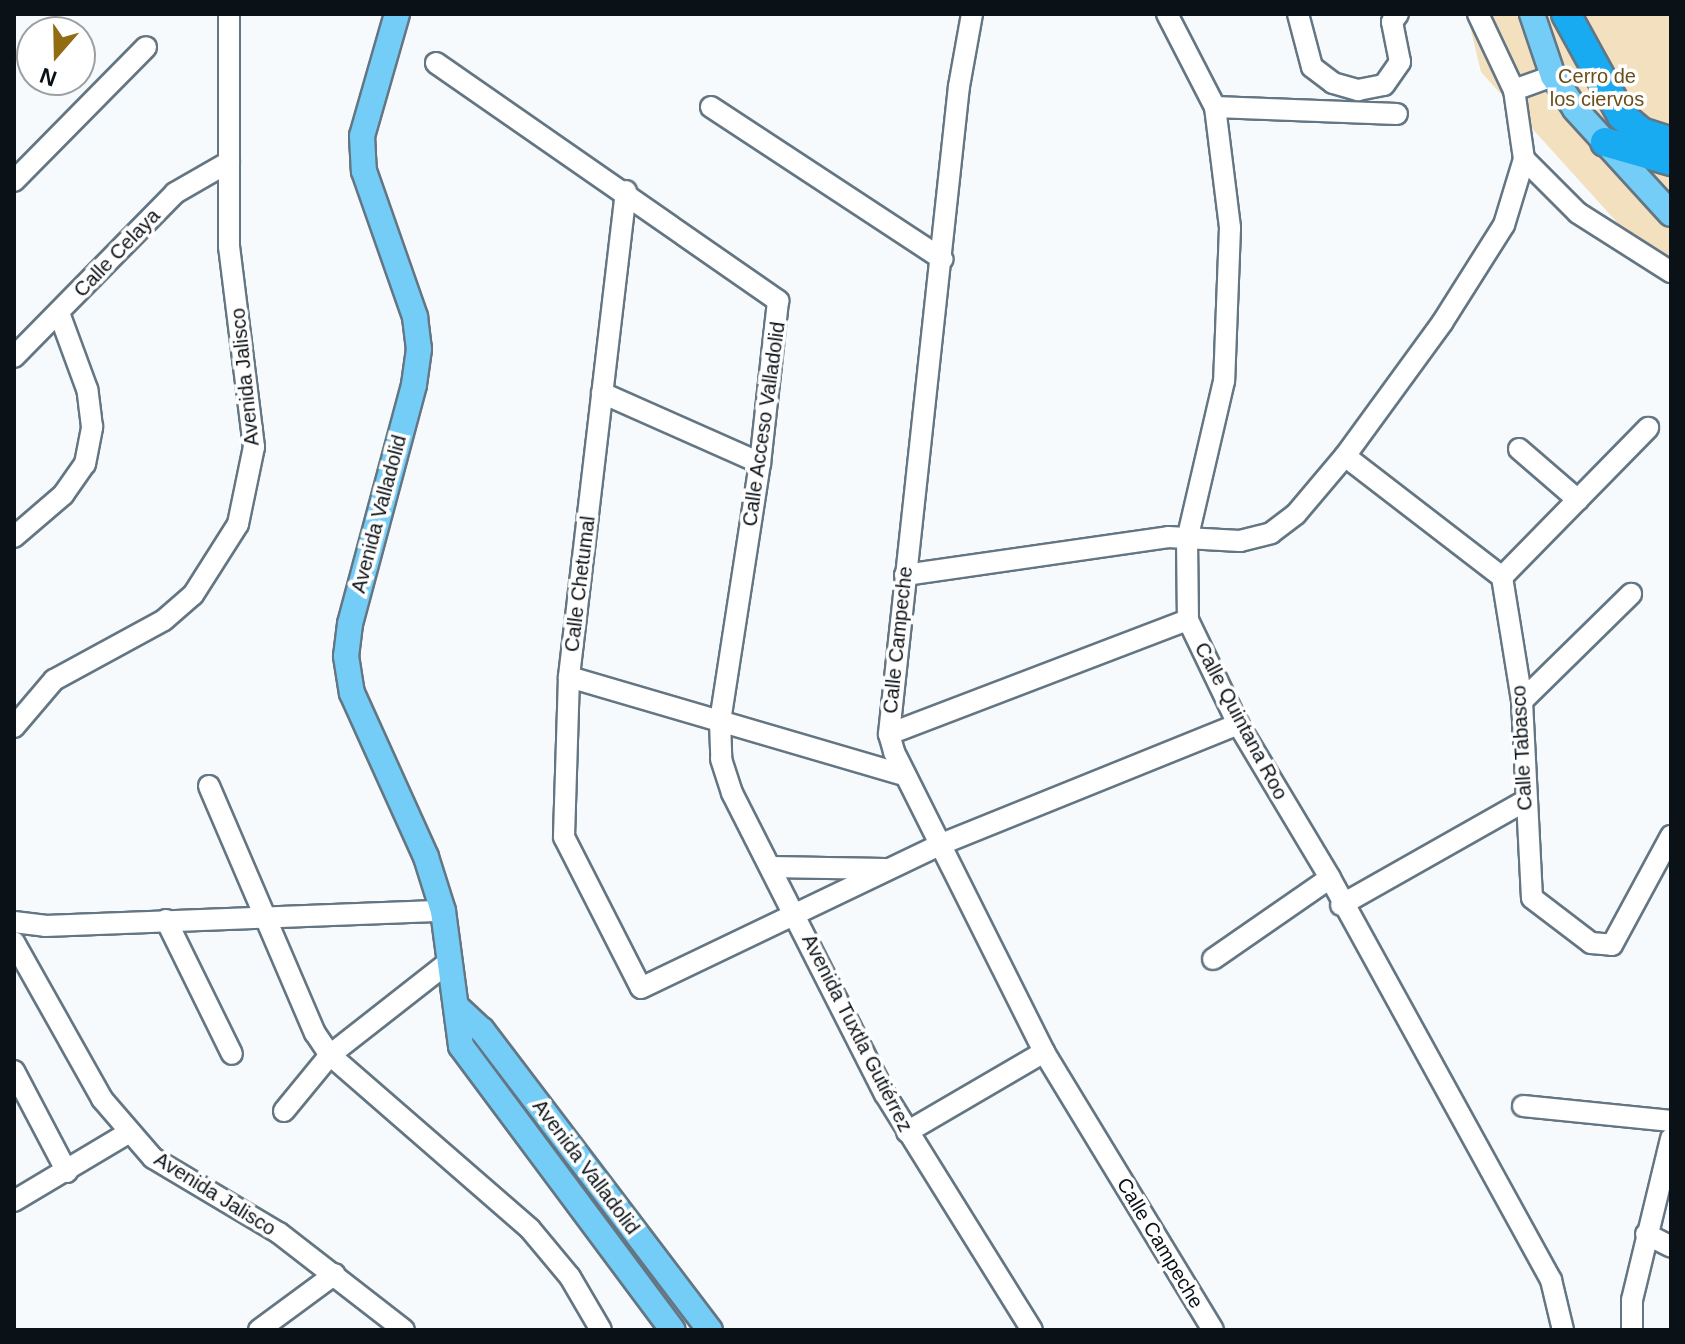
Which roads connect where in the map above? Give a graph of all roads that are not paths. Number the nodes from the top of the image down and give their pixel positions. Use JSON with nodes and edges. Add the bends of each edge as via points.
{"nodes":[{"id":1,"x":229,"y":14,"type":"edge"},
{"id":2,"x":397,"y":14,"type":"edge"},
{"id":3,"x":972,"y":14,"type":"edge"},
{"id":4,"x":1167,"y":14,"type":"edge"},
{"id":5,"x":1298,"y":14,"type":"edge"},
{"id":6,"x":1398,"y":14,"type":"edge"},
{"id":7,"x":1478,"y":14,"type":"edge"},
{"id":8,"x":1532,"y":14,"type":"edge"},
{"id":9,"x":1566,"y":14,"type":"edge"},
{"id":10,"x":146,"y":47,"type":"dead end"},
{"id":11,"x":436,"y":63,"type":"dead end"},
{"id":12,"x":1553,"y":76,"type":"junction"},
{"id":13,"x":1514,"y":90,"type":"junction"},
{"id":14,"x":711,"y":107,"type":"dead end"},
{"id":15,"x":1215,"y":107,"type":"junction"},
{"id":16,"x":1397,"y":114,"type":"dead end"},
{"id":17,"x":1605,"y":142,"type":"junction"},
{"id":18,"x":1671,"y":142,"type":"edge"},
{"id":19,"x":1524,"y":159,"type":"junction"},
{"id":20,"x":1671,"y":161,"type":"edge"},
{"id":21,"x":229,"y":162,"type":"junction"},
{"id":22,"x":14,"y":181,"type":"edge"},
{"id":23,"x":626,"y":191,"type":"junction"},
{"id":24,"x":1671,"y":214,"type":"edge"},
{"id":25,"x":942,"y":259,"type":"junction"},
{"id":26,"x":1671,"y":272,"type":"edge"},
{"id":27,"x":59,"y":313,"type":"junction"},
{"id":28,"x":14,"y":357,"type":"edge"},
{"id":29,"x":602,"y":393,"type":"junction"},
{"id":30,"x":1648,"y":428,"type":"dead end"},
{"id":31,"x":1519,"y":449,"type":"dead end"},
{"id":32,"x":1345,"y":456,"type":"junction"},
{"id":33,"x":760,"y":463,"type":"junction"},
{"id":34,"x":1578,"y":500,"type":"junction"},
{"id":35,"x":14,"y":537,"type":"edge"},
{"id":36,"x":1187,"y":540,"type":"junction"},
{"id":37,"x":905,"y":575,"type":"junction"},
{"id":38,"x":1502,"y":577,"type":"junction"},
{"id":39,"x":1631,"y":594,"type":"dead end"},
{"id":40,"x":1188,"y":620,"type":"junction"},
{"id":41,"x":569,"y":677,"type":"junction"},
{"id":42,"x":1522,"y":701,"type":"junction"},
{"id":43,"x":720,"y":721,"type":"junction"},
{"id":44,"x":1238,"y":724,"type":"junction"},
{"id":45,"x":14,"y":727,"type":"edge"},
{"id":46,"x":889,"y":734,"type":"junction"},
{"id":47,"x":905,"y":775,"type":"junction"},
{"id":48,"x":209,"y":786,"type":"dead end"},
{"id":49,"x":1525,"y":801,"type":"junction"},
{"id":50,"x":1671,"y":836,"type":"edge"},
{"id":51,"x":939,"y":845,"type":"junction"},
{"id":52,"x":770,"y":867,"type":"junction"},
{"id":53,"x":889,"y":869,"type":"junction"},
{"id":54,"x":1330,"y":878,"type":"junction"},
{"id":55,"x":1341,"y":905,"type":"junction"},
{"id":56,"x":443,"y":911,"type":"junction"},
{"id":57,"x":798,"y":917,"type":"junction"},
{"id":58,"x":269,"y":918,"type":"junction"},
{"id":59,"x":166,"y":920,"type":"junction"},
{"id":60,"x":14,"y":922,"type":"edge"},
{"id":61,"x":14,"y":942,"type":"edge"},
{"id":62,"x":1213,"y":959,"type":"dead end"},
{"id":63,"x":446,"y":964,"type":"junction"},
{"id":64,"x":458,"y":1008,"type":"junction"},
{"id":65,"x":1044,"y":1052,"type":"junction"},
{"id":66,"x":232,"y":1054,"type":"dead end"},
{"id":67,"x":330,"y":1055,"type":"junction"},
{"id":68,"x":14,"y":1071,"type":"edge"},
{"id":69,"x":1523,"y":1106,"type":"dead end"},
{"id":70,"x":284,"y":1111,"type":"dead end"},
{"id":71,"x":1671,"y":1121,"type":"edge"},
{"id":72,"x":907,"y":1132,"type":"junction"},
{"id":73,"x":128,"y":1133,"type":"junction"},
{"id":74,"x":1670,"y":1145,"type":"edge"},
{"id":75,"x":67,"y":1172,"type":"junction"},
{"id":76,"x":14,"y":1201,"type":"edge"},
{"id":77,"x":1646,"y":1234,"type":"junction"},
{"id":78,"x":1671,"y":1247,"type":"edge"},
{"id":79,"x":335,"y":1274,"type":"junction"},
{"id":80,"x":259,"y":1330,"type":"edge"},
{"id":81,"x":404,"y":1330,"type":"edge"},
{"id":82,"x":601,"y":1330,"type":"edge"},
{"id":83,"x":673,"y":1330,"type":"edge"},
{"id":84,"x":710,"y":1330,"type":"edge"},
{"id":85,"x":1032,"y":1330,"type":"edge"},
{"id":86,"x":1213,"y":1330,"type":"edge"},
{"id":87,"x":1563,"y":1330,"type":"edge"},
{"id":88,"x":1632,"y":1330,"type":"edge"}],
"edges":[{"from":1,"to":21,"type":"street","name":"Avenida Jalisco"},
{"from":2,"to":56,"type":"main road","name":"Avenida Valladolid","via":[[362,136],[364,171],[415,317],[419,349],[346,656],[352,693],[409,816]]},
{"from":3,"to":25,"type":"street","name":"Calle Campeche","via":[[959,86]]},
{"from":4,"to":15,"type":"street","name":"Calle Quintana Roo"},
{"from":5,"to":6,"type":"street","via":[[1312,67],[1333,83],[1358,90],[1384,85],[1400,62],[1392,22]]},
{"from":7,"to":13,"type":"street"},
{"from":8,"to":12,"type":"main road"},
{"from":9,"to":18,"type":"highway","via":[[1622,116],[1641,132]]},
{"from":10,"to":22,"type":"street"},
{"from":11,"to":23,"type":"street","name":"Calle Acceso Valladolid"},
{"from":12,"to":13,"type":"street"},
{"from":12,"to":17,"type":"main road"},
{"from":13,"to":19,"type":"street"},
{"from":14,"to":25,"type":"street"},
{"from":15,"to":16,"type":"street"},
{"from":15,"to":36,"type":"street","name":"Calle Quintana Roo","via":[[1230,228],[1231,304],[1224,381]]},
{"from":17,"to":20,"type":"highway"},
{"from":17,"to":24,"type":"main road"},
{"from":19,"to":26,"type":"street","via":[[1578,213]]},
{"from":19,"to":32,"type":"street","via":[[1504,225],[1442,323]]},
{"from":21,"to":27,"type":"street","name":"Calle Celaya","via":[[175,193]]},
{"from":21,"to":45,"type":"street","name":"Avenida Jalisco","via":[[229,247],[254,447],[238,524],[193,595],[164,620],[54,680]]},
{"from":23,"to":29,"type":"street","name":"Calle Chetumal"},
{"from":23,"to":33,"type":"street","name":"Calle Acceso Valladolid","via":[[778,301]]},
{"from":25,"to":37,"type":"street","name":"Calle Campeche"},
{"from":27,"to":28,"type":"street","name":"Calle Celaya"},
{"from":27,"to":35,"type":"street","via":[[87,389],[92,427],[85,464],[63,495]]},
{"from":29,"to":33,"type":"street"},
{"from":29,"to":41,"type":"street","name":"Calle Chetumal"},
{"from":30,"to":34,"type":"street"},
{"from":31,"to":34,"type":"street"},
{"from":32,"to":36,"type":"street","via":[[1296,514],[1271,533],[1240,541]]},
{"from":32,"to":38,"type":"street"},
{"from":33,"to":43,"type":"street","name":"Calle Acceso Valladolid"},
{"from":34,"to":38,"type":"street"},
{"from":36,"to":37,"type":"street","via":[[1168,537]]},
{"from":36,"to":40,"type":"street","name":"Calle Quintana Roo"},
{"from":37,"to":46,"type":"street","name":"Calle Campeche"},
{"from":38,"to":42,"type":"street","name":"Calle Tabasco"},
{"from":39,"to":42,"type":"street"},
{"from":40,"to":44,"type":"street","name":"Calle Quintana Roo"},
{"from":40,"to":46,"type":"street"},
{"from":41,"to":43,"type":"street","name":"Calle Chetumal"},
{"from":41,"to":57,"type":"street","via":[[564,837],[641,988]]},
{"from":42,"to":49,"type":"street","name":"Calle Tabasco"},
{"from":43,"to":47,"type":"street","name":"Calle Chetumal"},
{"from":43,"to":52,"type":"street","name":"Avenida Tuxtla Gutiérrez","via":[[721,759],[732,793]]},
{"from":44,"to":51,"type":"street"},
{"from":44,"to":54,"type":"street","name":"Calle Quintana Roo"},
{"from":46,"to":47,"type":"street","name":"Calle Campeche"},
{"from":47,"to":51,"type":"street","name":"Calle Campeche"},
{"from":48,"to":58,"type":"street"},
{"from":49,"to":50,"type":"street","name":"Calle Tabasco","via":[[1532,898],[1591,943],[1612,945],[1622,934]]},
{"from":49,"to":55,"type":"street"},
{"from":51,"to":53,"type":"street"},
{"from":51,"to":65,"type":"street","name":"Calle Campeche"},
{"from":52,"to":53,"type":"street"},
{"from":52,"to":57,"type":"street","name":"Avenida Tuxtla Gutiérrez"},
{"from":53,"to":57,"type":"street"},
{"from":54,"to":55,"type":"street","name":"Calle Quintana Roo"},
{"from":54,"to":62,"type":"street"},
{"from":55,"to":87,"type":"street","name":"Calle Quintana Roo","via":[[1551,1280]]},
{"from":56,"to":58,"type":"street"},
{"from":56,"to":63,"type":"main road","name":"Avenida Valladolid"},
{"from":57,"to":72,"type":"street","name":"Avenida Tuxtla Gutiérrez"},
{"from":58,"to":59,"type":"street"},
{"from":58,"to":67,"type":"street","via":[[315,1033]]},
{"from":59,"to":60,"type":"street","via":[[45,926]]},
{"from":59,"to":66,"type":"street"},
{"from":61,"to":73,"type":"street","name":"Avenida Jalisco","via":[[102,1099]]},
{"from":63,"to":64,"type":"main road","name":"Avenida Valladolid"},
{"from":63,"to":67,"type":"street"},
{"from":64,"to":83,"type":"main road","name":"Avenida Valladolid","via":[[461,1046]]},
{"from":64,"to":84,"type":"main road","name":"Avenida Valladolid","via":[[482,1030]]},
{"from":65,"to":72,"type":"street"},
{"from":65,"to":86,"type":"street","name":"Calle Campeche"},
{"from":67,"to":70,"type":"street"},
{"from":67,"to":82,"type":"street","via":[[530,1229],[570,1277]]},
{"from":68,"to":75,"type":"street"},
{"from":69,"to":71,"type":"street"},
{"from":72,"to":85,"type":"street","name":"Avenida Tuxtla Gutiérrez"},
{"from":73,"to":75,"type":"street"},
{"from":73,"to":79,"type":"street","name":"Avenida Jalisco","via":[[186,1181],[279,1233]]},
{"from":74,"to":77,"type":"street"},
{"from":75,"to":76,"type":"street"},
{"from":77,"to":78,"type":"street"},
{"from":77,"to":88,"type":"street","via":[[1632,1300]]},
{"from":79,"to":80,"type":"street"},
{"from":79,"to":81,"type":"street","name":"Avenida Jalisco"}]}
